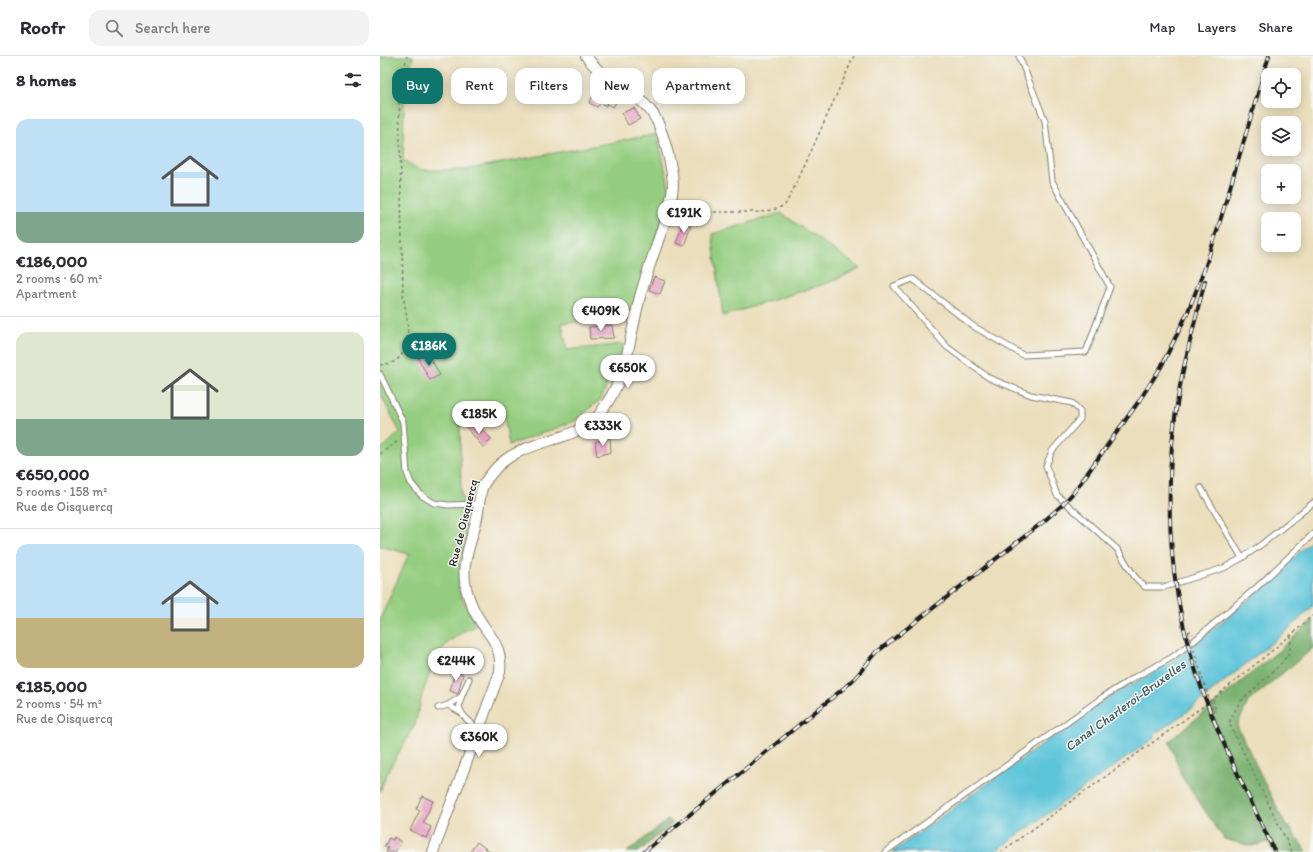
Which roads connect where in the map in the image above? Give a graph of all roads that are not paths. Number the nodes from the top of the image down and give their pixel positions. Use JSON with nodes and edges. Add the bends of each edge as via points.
{"nodes":[{"id":1,"x":586,"y":56,"type":"edge"},
{"id":2,"x":1019,"y":56,"type":"edge"},
{"id":3,"x":380,"y":374,"type":"edge"},
{"id":4,"x":1201,"y":488,"type":"dead end"},
{"id":5,"x":1313,"y":503,"type":"edge"},
{"id":6,"x":479,"y":504,"type":"junction"},
{"id":7,"x":1313,"y":534,"type":"edge"},
{"id":8,"x":1242,"y":558,"type":"junction"},
{"id":9,"x":469,"y":679,"type":"dead end"},
{"id":10,"x":461,"y":697,"type":"junction"},
{"id":11,"x":448,"y":705,"type":"junction"},
{"id":12,"x":438,"y":708,"type":"dead end"},
{"id":13,"x":460,"y":712,"type":"junction"},
{"id":14,"x":478,"y":730,"type":"junction"},
{"id":15,"x":433,"y":852,"type":"edge"},
{"id":16,"x":885,"y":852,"type":"edge"}],
"edges":[{"from":1,"to":6,"type":"street","name":"Rue de Oisquercq","via":[[606,77],[633,94],[650,109],[665,144],[672,178],[671,202],[641,293],[625,364],[618,385],[607,403],[595,420],[582,430],[517,451],[504,459],[488,477],[482,488]]},
{"from":2,"to":8,"type":"lane","via":[[1046,121],[1052,181],[1110,287],[1086,352],[1023,355],[973,326],[913,279],[894,286],[947,347],[988,378],[1031,396],[1072,403],[1080,412],[1080,419],[1052,451],[1046,466],[1058,495],[1117,549],[1135,577],[1145,587],[1164,587],[1224,568]]},
{"from":3,"to":6,"type":"lane","via":[[403,422],[407,473],[411,483],[421,495],[434,503]]},
{"from":4,"to":8,"type":"lane"},
{"from":5,"to":8,"type":"lane"},
{"from":6,"to":14,"type":"street","name":"Rue de Oisquercq","via":[[464,564],[464,578],[474,610],[498,648],[501,660],[500,672]]},
{"from":7,"to":16,"type":"lane","via":[[1256,588],[1189,644],[1103,697]]},
{"from":9,"to":10,"type":"lane"},
{"from":10,"to":11,"type":"lane"},
{"from":10,"to":13,"type":"lane"},
{"from":11,"to":12,"type":"lane"},
{"from":11,"to":13,"type":"lane"},
{"from":13,"to":14,"type":"lane"},
{"from":14,"to":15,"type":"street","name":"Rue de Oisquercq"}]}
